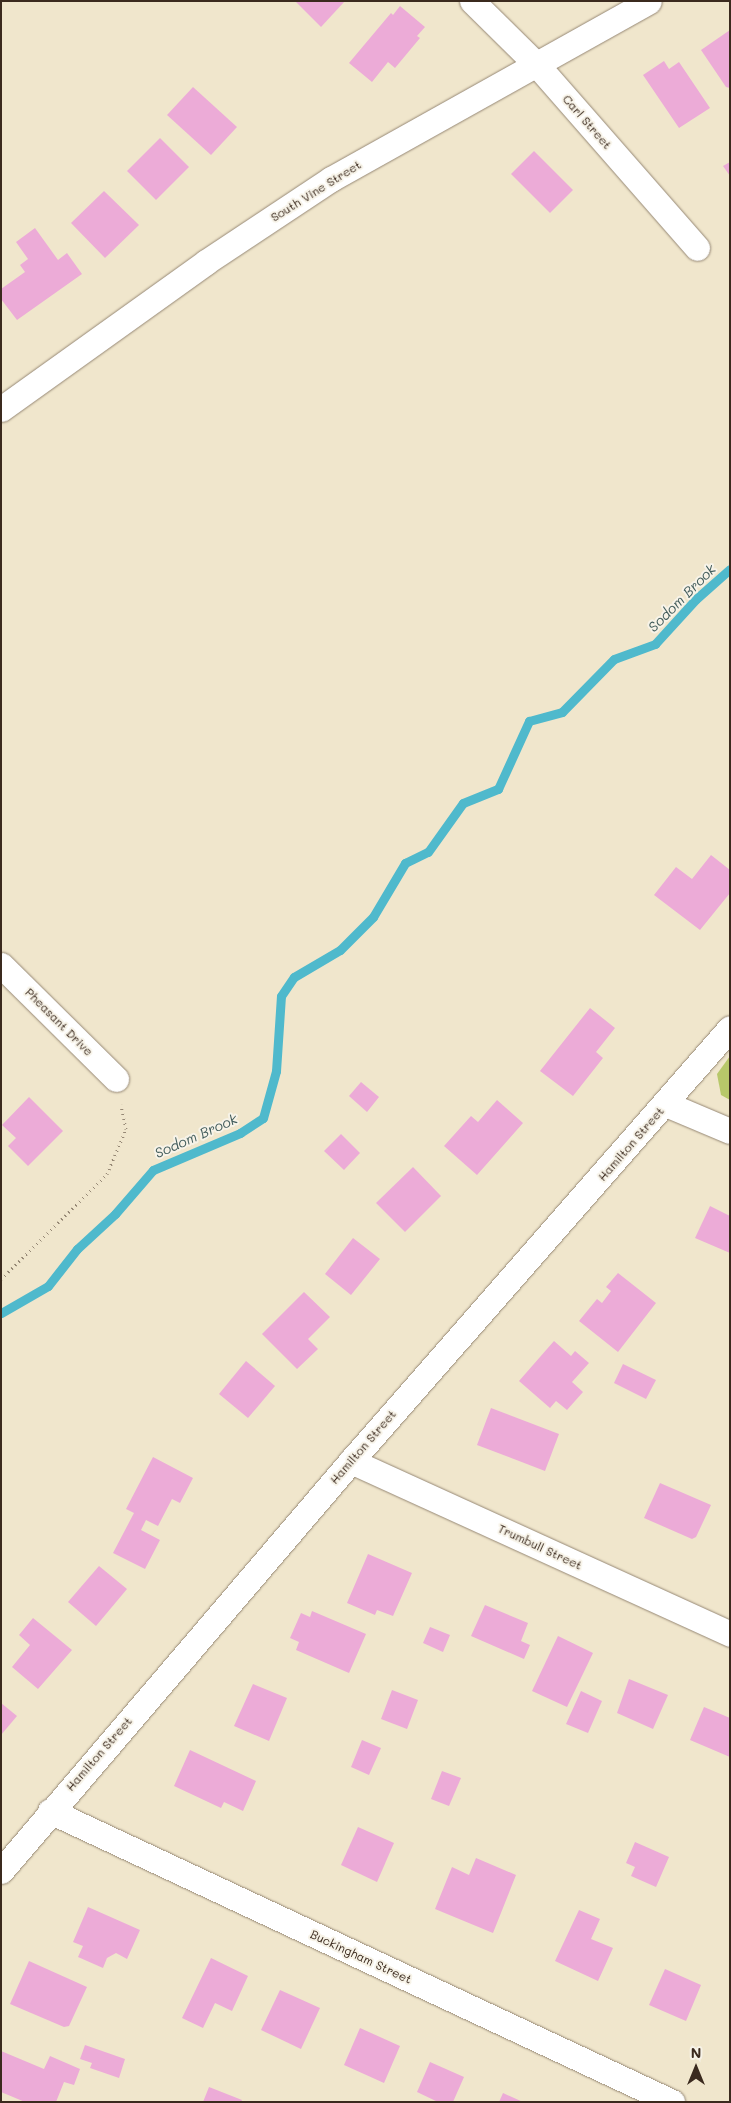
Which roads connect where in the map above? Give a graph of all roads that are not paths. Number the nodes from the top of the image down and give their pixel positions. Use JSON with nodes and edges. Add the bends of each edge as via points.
{"nodes":[{"id":1,"x":472,"y":1,"type":"edge"},
{"id":2,"x":649,"y":1,"type":"edge"},
{"id":3,"x":537,"y":65,"type":"junction"},
{"id":4,"x":697,"y":248,"type":"dead end"},
{"id":5,"x":1,"y":409,"type":"edge"},
{"id":6,"x":1,"y":965,"type":"edge"},
{"id":7,"x":730,"y":1028,"type":"edge"},
{"id":8,"x":116,"y":1079,"type":"road end"},
{"id":9,"x":666,"y":1104,"type":"junction"},
{"id":10,"x":730,"y":1131,"type":"edge"},
{"id":11,"x":351,"y":1461,"type":"junction"},
{"id":12,"x":730,"y":1634,"type":"edge"},
{"id":13,"x":50,"y":1812,"type":"junction"},
{"id":14,"x":1,"y":1871,"type":"edge"},
{"id":15,"x":672,"y":2102,"type":"edge"}],
"edges":[{"from":1,"to":3,"type":"street","name":"Carl Street"},
{"from":2,"to":3,"type":"street","name":"South Vine Street"},
{"from":3,"to":4,"type":"street","name":"Carl Street"},
{"from":3,"to":5,"type":"street","name":"South Vine Street","via":[[331,180],[206,262]]},
{"from":6,"to":8,"type":"street","name":"Pheasant Drive"},
{"from":7,"to":9,"type":"street","name":"Hamilton Street"},
{"from":9,"to":10,"type":"street"},
{"from":9,"to":11,"type":"street","name":"Hamilton Street"},
{"from":11,"to":12,"type":"street","name":"Trumbull Street"},
{"from":11,"to":13,"type":"street","name":"Hamilton Street"},
{"from":13,"to":14,"type":"street","name":"Hamilton Street"},
{"from":13,"to":15,"type":"street","name":"Buckingham Street"}]}
